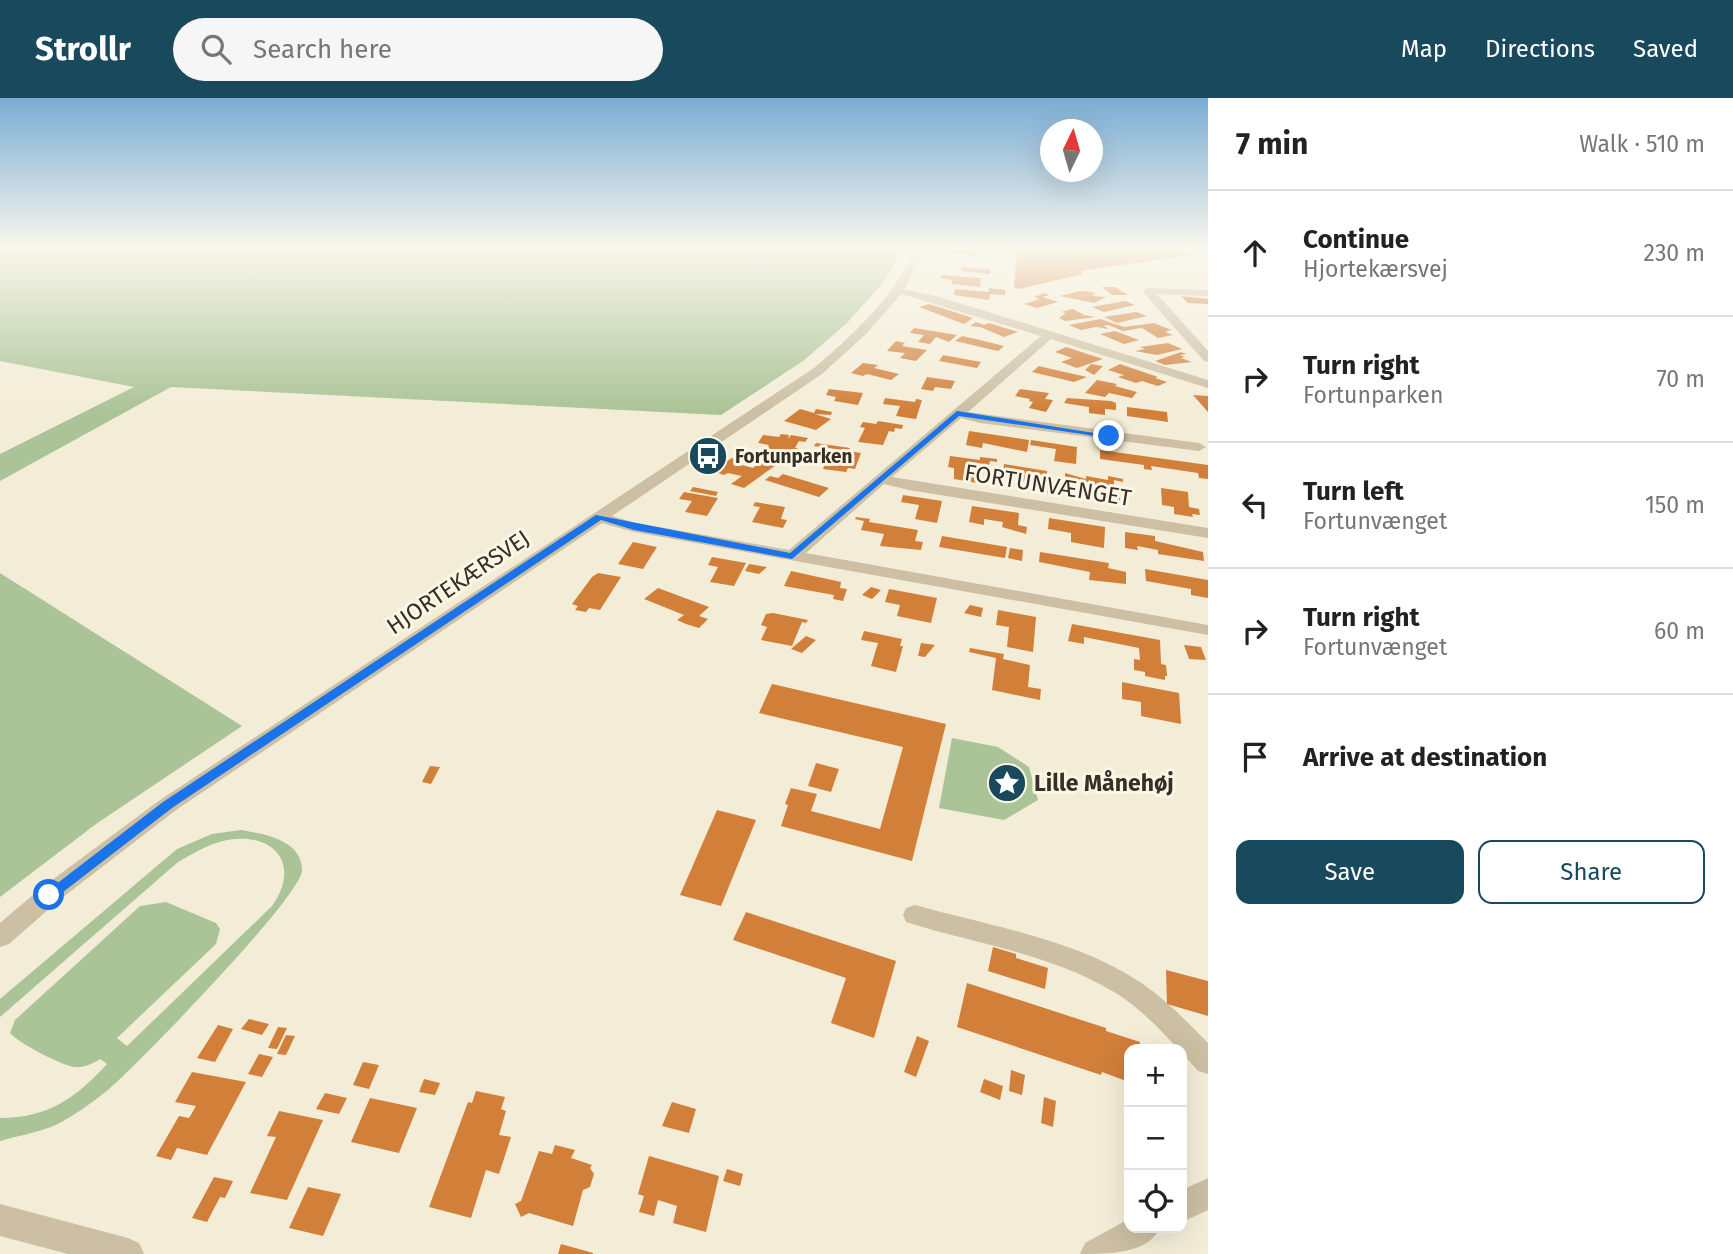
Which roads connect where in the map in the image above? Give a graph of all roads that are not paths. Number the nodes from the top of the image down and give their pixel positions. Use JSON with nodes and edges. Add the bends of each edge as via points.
{"nodes":[{"id":1,"x":890,"y":303,"type":"edge"},
{"id":2,"x":949,"y":303,"type":"edge"},
{"id":3,"x":1159,"y":303,"type":"edge"},
{"id":4,"x":1049,"y":334,"type":"junction"},
{"id":5,"x":1208,"y":358,"type":"edge"},
{"id":6,"x":1208,"y":384,"type":"edge"},
{"id":7,"x":957,"y":413,"type":"junction"},
{"id":8,"x":1199,"y":447,"type":"dead end"},
{"id":9,"x":882,"y":479,"type":"junction"},
{"id":10,"x":600,"y":517,"type":"junction"},
{"id":11,"x":1208,"y":533,"type":"edge"},
{"id":12,"x":792,"y":556,"type":"junction"},
{"id":13,"x":1208,"y":629,"type":"edge"},
{"id":14,"x":915,"y":915,"type":"dead end"},
{"id":15,"x":0,"y":937,"type":"edge"},
{"id":16,"x":1208,"y":1062,"type":"edge"},
{"id":17,"x":1208,"y":1193,"type":"edge"},
{"id":18,"x":1187,"y":1204,"type":"edge"},
{"id":19,"x":0,"y":1220,"type":"edge"},
{"id":20,"x":1135,"y":1233,"type":"edge"},
{"id":21,"x":128,"y":1254,"type":"edge"},
{"id":22,"x":1096,"y":1254,"type":"edge"}],
"edges":[{"from":1,"to":10,"type":"street","name":"HJORTEKÆRSVEJ","via":[[818,371]]},
{"from":2,"to":4,"type":"street"},
{"from":3,"to":5,"type":"street"},
{"from":4,"to":6,"type":"street"},
{"from":4,"to":7,"type":"street"},
{"from":7,"to":8,"type":"street"},
{"from":7,"to":9,"type":"street"},
{"from":9,"to":11,"type":"street","name":"FORTUNVÆNGET"},
{"from":9,"to":12,"type":"street"},
{"from":10,"to":12,"type":"street"},
{"from":10,"to":15,"type":"street","name":"HJORTEKÆRSVEJ","via":[[168,805]]},
{"from":12,"to":13,"type":"street"},
{"from":14,"to":16,"type":"street","via":[[1083,964],[1119,982],[1147,1001]]},
{"from":17,"to":18,"type":"street"},
{"from":19,"to":21,"type":"street"},
{"from":20,"to":22,"type":"street"}]}
